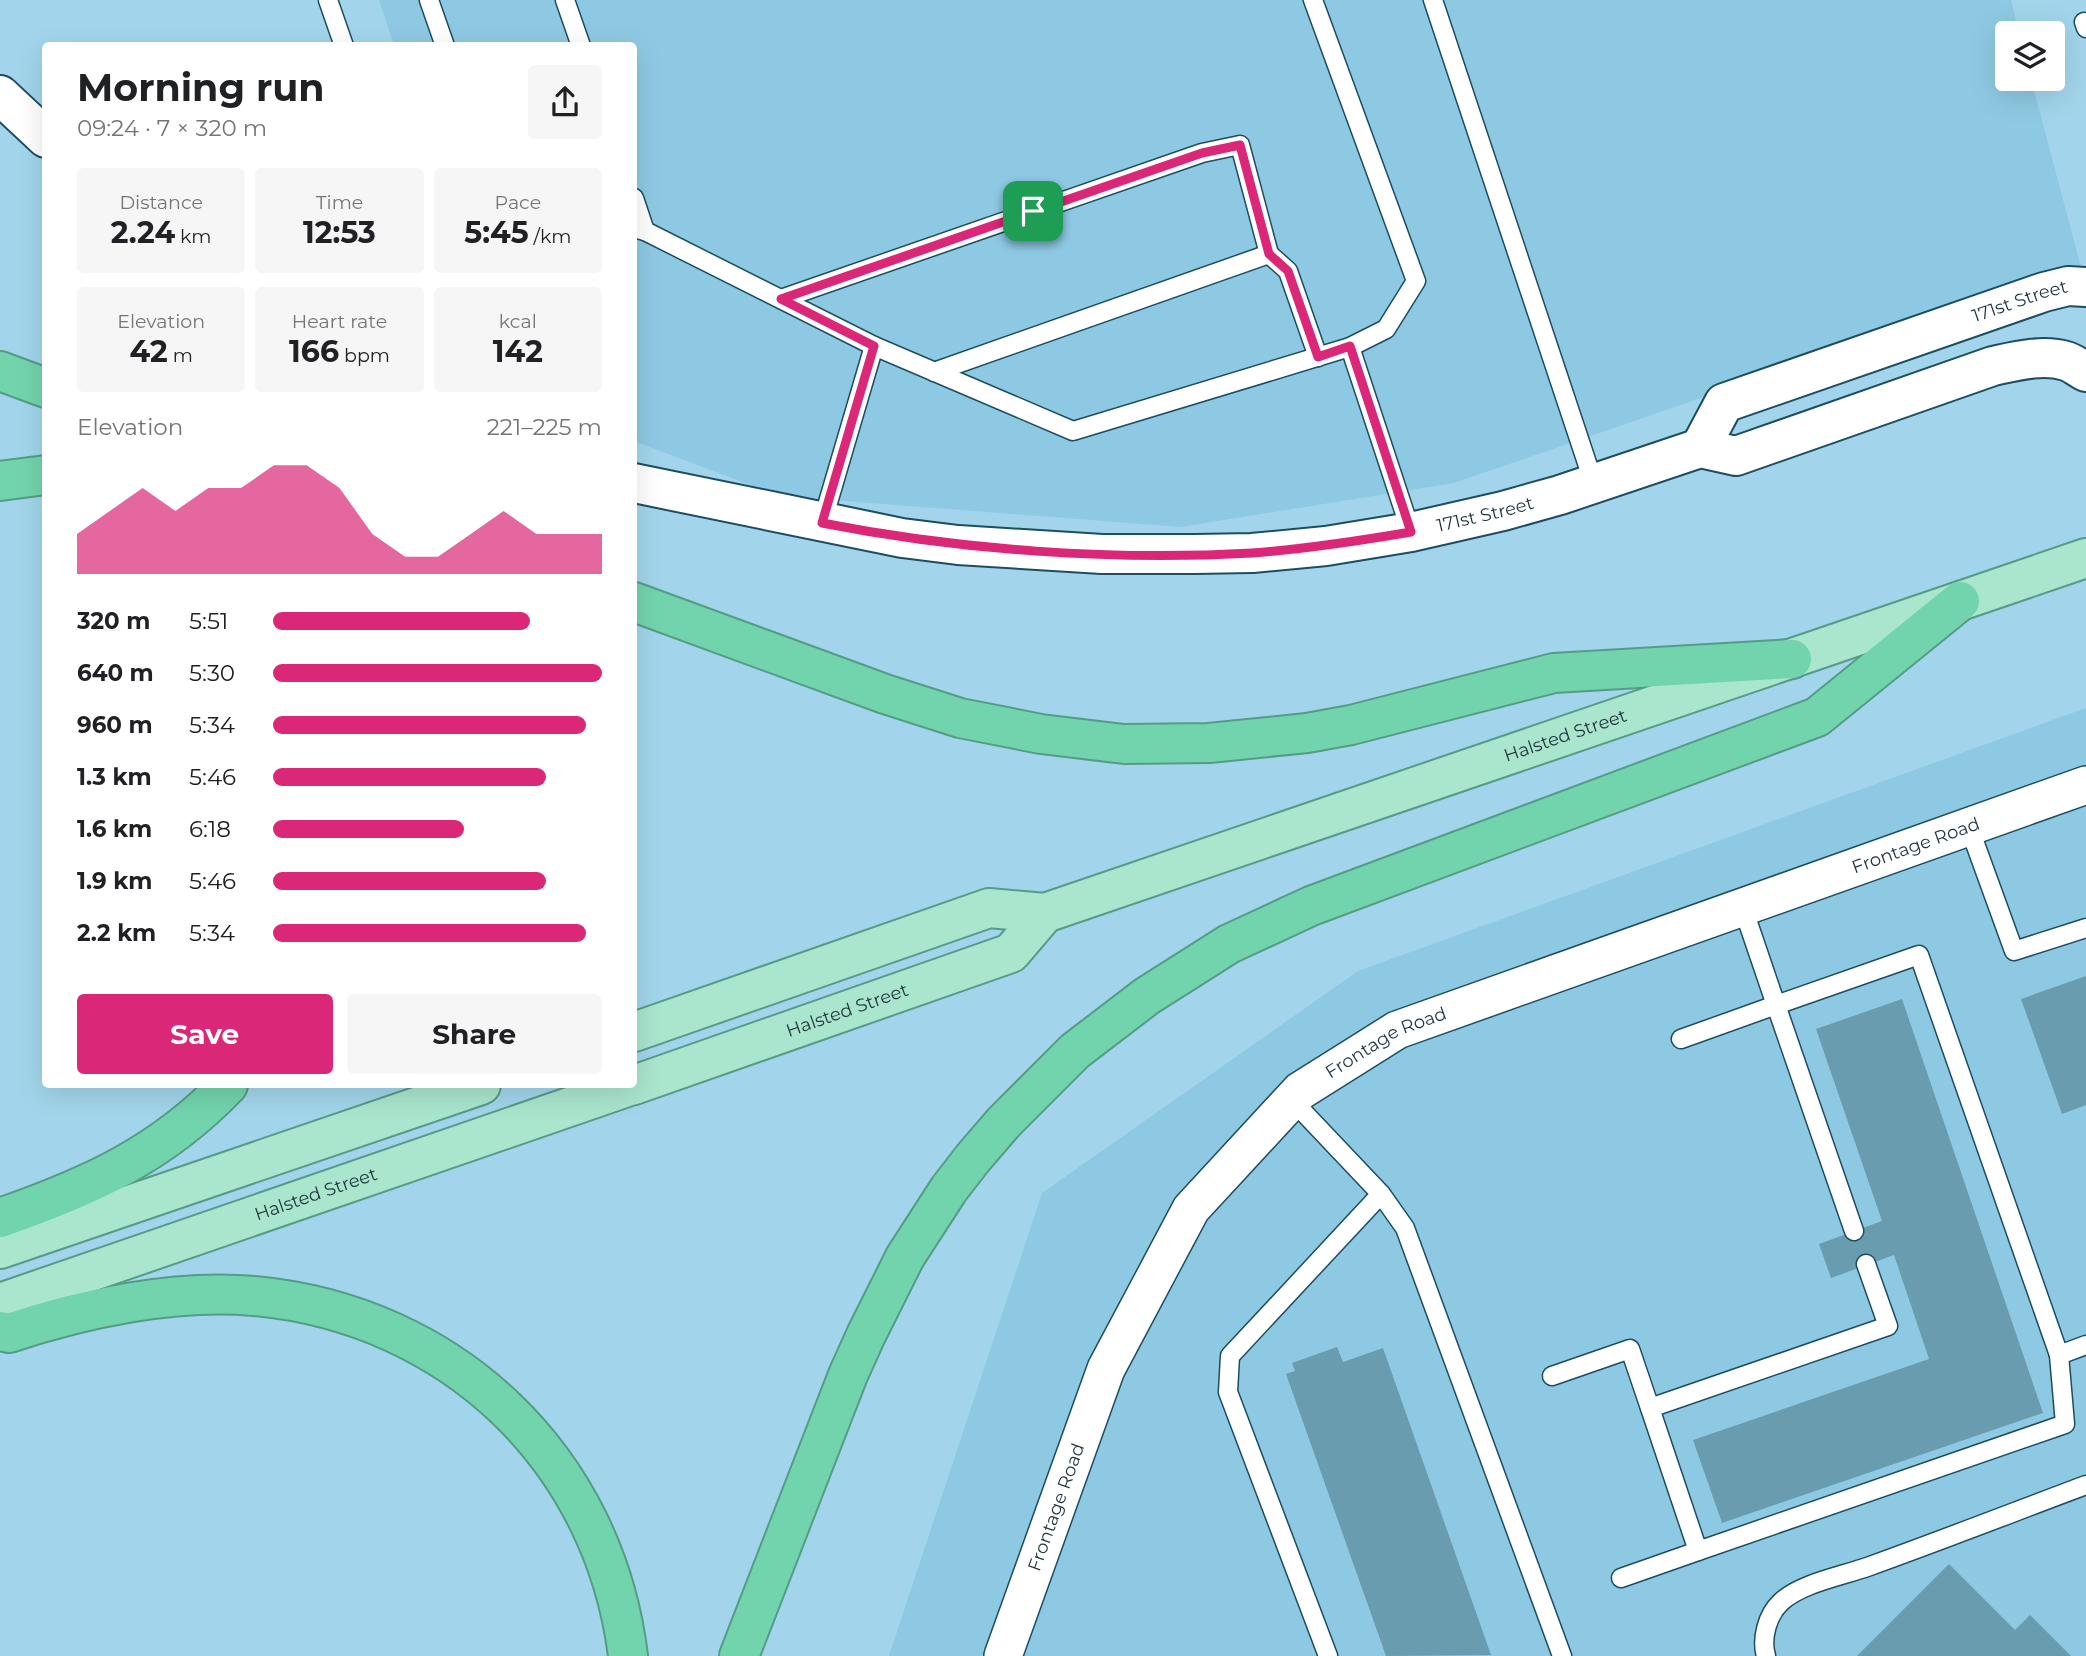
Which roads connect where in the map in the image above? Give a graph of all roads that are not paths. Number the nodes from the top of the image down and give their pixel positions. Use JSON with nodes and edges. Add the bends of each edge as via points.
{"nodes":[{"id":1,"x":328,"y":0,"type":"edge"},
{"id":2,"x":429,"y":0,"type":"edge"},
{"id":3,"x":565,"y":0,"type":"edge"},
{"id":4,"x":1313,"y":0,"type":"edge"},
{"id":5,"x":1433,"y":0,"type":"edge"},
{"id":6,"x":343,"y":42,"type":"edge"},
{"id":7,"x":445,"y":42,"type":"edge"},
{"id":8,"x":580,"y":42,"type":"edge"},
{"id":9,"x":0,"y":95,"type":"edge"},
{"id":10,"x":42,"y":134,"type":"edge"},
{"id":11,"x":639,"y":230,"type":"edge"},
{"id":12,"x":1269,"y":254,"type":"junction"},
{"id":13,"x":2086,"y":288,"type":"edge"},
{"id":14,"x":781,"y":299,"type":"junction"},
{"id":15,"x":874,"y":346,"type":"junction"},
{"id":16,"x":1350,"y":346,"type":"junction"},
{"id":17,"x":1318,"y":357,"type":"junction"},
{"id":18,"x":0,"y":371,"type":"edge"},
{"id":19,"x":934,"y":372,"type":"junction"},
{"id":20,"x":2086,"y":372,"type":"edge"},
{"id":21,"x":42,"y":387,"type":"edge"},
{"id":22,"x":1700,"y":448,"type":"junction"},
{"id":23,"x":42,"y":476,"type":"edge"},
{"id":24,"x":0,"y":481,"type":"edge"},
{"id":25,"x":637,"y":484,"type":"edge"},
{"id":26,"x":1594,"y":484,"type":"junction"},
{"id":27,"x":812,"y":521,"type":"junction"},
{"id":28,"x":1411,"y":532,"type":"junction"},
{"id":29,"x":2086,"y":558,"type":"edge"},
{"id":30,"x":1960,"y":601,"type":"junction"},
{"id":31,"x":637,"y":603,"type":"edge"},
{"id":32,"x":1792,"y":659,"type":"junction"},
{"id":33,"x":2086,"y":785,"type":"edge"},
{"id":34,"x":1969,"y":827,"type":"junction"},
{"id":35,"x":1742,"y":908,"type":"junction"},
{"id":36,"x":1045,"y":914,"type":"junction"},
{"id":37,"x":2086,"y":928,"type":"edge"},
{"id":38,"x":1776,"y":1005,"type":"junction"},
{"id":39,"x":637,"y":1031,"type":"edge"},
{"id":40,"x":1681,"y":1039,"type":"dead end"},
{"id":41,"x":637,"y":1084,"type":"edge"},
{"id":42,"x":225,"y":1088,"type":"edge"},
{"id":43,"x":472,"y":1088,"type":"edge"},
{"id":44,"x":624,"y":1088,"type":"edge"},
{"id":45,"x":1292,"y":1100,"type":"junction"},
{"id":46,"x":1381,"y":1194,"type":"junction"},
{"id":47,"x":0,"y":1218,"type":"edge"},
{"id":48,"x":1854,"y":1231,"type":"dead end"},
{"id":49,"x":0,"y":1249,"type":"edge"},
{"id":50,"x":1866,"y":1264,"type":"dead end"},
{"id":51,"x":0,"y":1303,"type":"edge"},
{"id":52,"x":0,"y":1331,"type":"edge"},
{"id":53,"x":2086,"y":1345,"type":"edge"},
{"id":54,"x":2059,"y":1355,"type":"junction"},
{"id":55,"x":1552,"y":1376,"type":"dead end"},
{"id":56,"x":1650,"y":1408,"type":"junction"},
{"id":57,"x":2086,"y":1485,"type":"edge"},
{"id":58,"x":1698,"y":1551,"type":"junction"},
{"id":59,"x":1621,"y":1578,"type":"dead end"},
{"id":60,"x":628,"y":1656,"type":"edge"},
{"id":61,"x":738,"y":1656,"type":"edge"},
{"id":62,"x":1003,"y":1656,"type":"edge"},
{"id":63,"x":1328,"y":1656,"type":"edge"},
{"id":64,"x":1562,"y":1656,"type":"edge"},
{"id":65,"x":1766,"y":1656,"type":"edge"}],
"edges":[{"from":1,"to":6,"type":"lane"},
{"from":2,"to":7,"type":"lane"},
{"from":3,"to":8,"type":"lane"},
{"from":4,"to":16,"type":"lane","via":[[1416,281],[1386,328]]},
{"from":5,"to":26,"type":"lane"},
{"from":9,"to":10,"type":"street"},
{"from":11,"to":14,"type":"lane"},
{"from":12,"to":14,"type":"lane","via":[[1240,145],[1202,153]]},
{"from":12,"to":17,"type":"lane","via":[[1288,271]]},
{"from":12,"to":19,"type":"lane"},
{"from":13,"to":22,"type":"street","name":"171st Street","via":[[2068,286],[2044,292],[1724,403]]},
{"from":14,"to":15,"type":"lane"},
{"from":15,"to":19,"type":"lane"},
{"from":15,"to":27,"type":"lane"},
{"from":16,"to":17,"type":"lane"},
{"from":16,"to":28,"type":"lane"},
{"from":17,"to":19,"type":"lane","via":[[1073,431]]},
{"from":18,"to":21,"type":"highway"},
{"from":20,"to":22,"type":"street","via":[[2066,361],[2020,360],[1736,456]]},
{"from":22,"to":26,"type":"street","name":"171st Street"},
{"from":23,"to":24,"type":"highway"},
{"from":25,"to":27,"type":"street","name":"171st Street"},
{"from":26,"to":28,"type":"street","name":"171st Street"},
{"from":27,"to":28,"type":"street","name":"171st Street","via":[[958,545],[1101,554],[1252,553]]},
{"from":29,"to":30,"type":"main road","name":"Halsted Street"},
{"from":30,"to":32,"type":"main road","name":"Halsted Street"},
{"from":30,"to":61,"type":"highway","via":[[1817,717],[1268,925],[1185,970],[1075,1051],[973,1158],[905,1257],[848,1376]]},
{"from":31,"to":32,"type":"highway","via":[[960,718],[1124,744],[1209,743],[1307,733],[1554,673]]},
{"from":32,"to":36,"type":"main road","name":"Halsted Street"},
{"from":33,"to":34,"type":"street","name":"Frontage Road"},
{"from":34,"to":35,"type":"street","name":"Frontage Road"},
{"from":34,"to":37,"type":"lane","via":[[2014,951]]},
{"from":35,"to":38,"type":"lane"},
{"from":35,"to":45,"type":"street","name":"Frontage Road","via":[[1397,1030]]},
{"from":36,"to":39,"type":"main road","name":"Halsted Street","via":[[989,908]]},
{"from":36,"to":41,"type":"main road","name":"Halsted Street","via":[[1011,953]]},
{"from":38,"to":40,"type":"lane"},
{"from":38,"to":48,"type":"lane"},
{"from":38,"to":54,"type":"lane","via":[[1919,955]]},
{"from":42,"to":47,"type":"highway","via":[[126,1166]]},
{"from":43,"to":49,"type":"main road"},
{"from":44,"to":51,"type":"main road","name":"Halsted Street"},
{"from":45,"to":46,"type":"lane"},
{"from":45,"to":62,"type":"street","name":"Frontage Road","via":[[1191,1209],[1106,1369]]},
{"from":46,"to":63,"type":"lane","via":[[1230,1356],[1228,1392]]},
{"from":46,"to":64,"type":"lane","via":[[1405,1228]]},
{"from":50,"to":56,"type":"lane","via":[[1888,1326]]},
{"from":52,"to":60,"type":"highway","via":[[9,1333],[76,1313],[147,1300],[252,1296],[327,1308],[397,1333],[482,1387],[532,1434],[557,1467],[597,1539],[624,1623]]},
{"from":53,"to":54,"type":"lane"},
{"from":54,"to":58,"type":"lane","via":[[2065,1424]]},
{"from":55,"to":56,"type":"lane","via":[[1630,1349]]},
{"from":56,"to":58,"type":"lane"},
{"from":57,"to":65,"type":"lane","via":[[1793,1592],[1778,1604],[1768,1623],[1762,1643]]},
{"from":58,"to":59,"type":"lane"}]}
